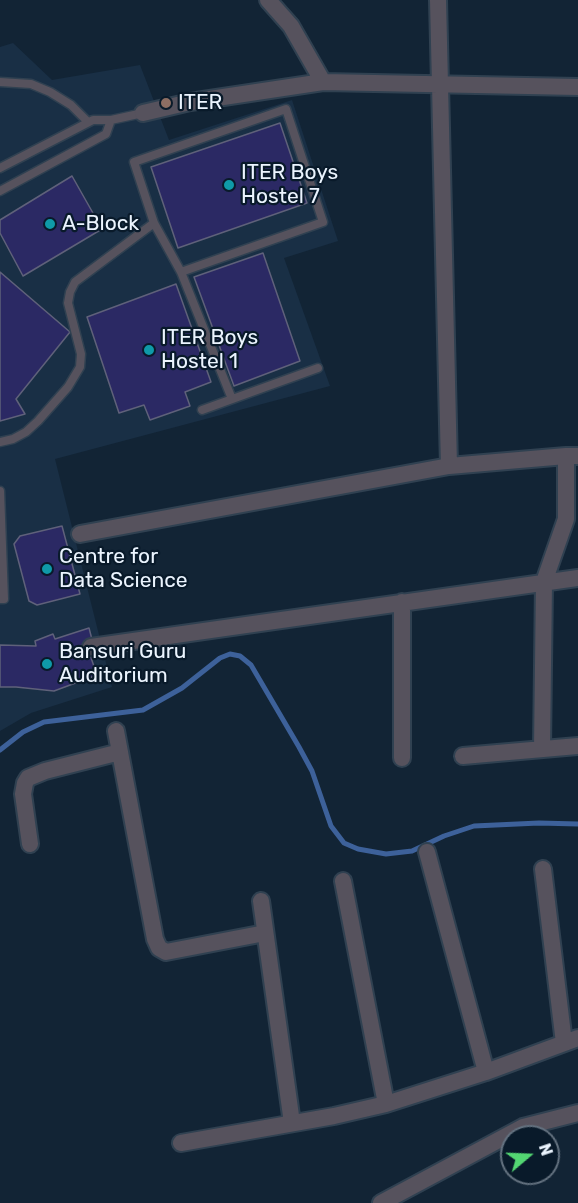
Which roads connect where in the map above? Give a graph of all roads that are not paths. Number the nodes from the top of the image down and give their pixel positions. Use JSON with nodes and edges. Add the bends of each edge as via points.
{"nodes":[{"id":1,"x":268,"y":0,"type":"edge"},
{"id":2,"x":438,"y":0,"type":"edge"},
{"id":3,"x":0,"y":82,"type":"edge"},
{"id":4,"x":323,"y":82,"type":"junction"},
{"id":5,"x":440,"y":85,"type":"junction"},
{"id":6,"x":578,"y":87,"type":"edge"},
{"id":7,"x":142,"y":113,"type":"joint"},
{"id":8,"x":111,"y":120,"type":"junction"},
{"id":9,"x":88,"y":122,"type":"junction"},
{"id":10,"x":0,"y":168,"type":"edge"},
{"id":11,"x":0,"y":191,"type":"edge"},
{"id":12,"x":154,"y":224,"type":"junction"},
{"id":13,"x":181,"y":272,"type":"junction"},
{"id":14,"x":318,"y":368,"type":"dead end"},
{"id":15,"x":232,"y":399,"type":"junction"},
{"id":16,"x":202,"y":410,"type":"dead end"},
{"id":17,"x":0,"y":442,"type":"edge"},
{"id":18,"x":572,"y":456,"type":"edge"},
{"id":19,"x":449,"y":466,"type":"junction"},
{"id":20,"x":0,"y":491,"type":"edge"},
{"id":21,"x":80,"y":534,"type":"dead end"},
{"id":22,"x":578,"y":578,"type":"edge"},
{"id":23,"x":544,"y":582,"type":"junction"},
{"id":24,"x":0,"y":599,"type":"edge"},
{"id":25,"x":402,"y":602,"type":"junction"},
{"id":26,"x":91,"y":647,"type":"dead end"},
{"id":27,"x":116,"y":731,"type":"dead end"},
{"id":28,"x":578,"y":746,"type":"edge"},
{"id":29,"x":542,"y":749,"type":"junction"},
{"id":30,"x":120,"y":752,"type":"junction"},
{"id":31,"x":464,"y":756,"type":"dead end"},
{"id":32,"x":402,"y":758,"type":"dead end"},
{"id":33,"x":30,"y":844,"type":"dead end"},
{"id":34,"x":427,"y":852,"type":"dead end"},
{"id":35,"x":543,"y":869,"type":"dead end"},
{"id":36,"x":343,"y":882,"type":"dead end"},
{"id":37,"x":261,"y":901,"type":"dead end"},
{"id":38,"x":265,"y":933,"type":"junction"},
{"id":39,"x":571,"y":1040,"type":"edge"},
{"id":40,"x":486,"y":1072,"type":"junction"},
{"id":41,"x":386,"y":1104,"type":"junction"},
{"id":42,"x":578,"y":1114,"type":"edge"},
{"id":43,"x":292,"y":1123,"type":"junction"},
{"id":44,"x":182,"y":1143,"type":"dead end"},
{"id":45,"x":381,"y":1203,"type":"edge"}],
"edges":[{"from":1,"to":4,"type":"street","via":[[291,26]]},
{"from":2,"to":5,"type":"street"},
{"from":3,"to":9,"type":"lane","via":[[31,84],[50,92]]},
{"from":4,"to":5,"type":"street"},
{"from":4,"to":7,"type":"street"},
{"from":5,"to":6,"type":"street"},
{"from":5,"to":19,"type":"street"},
{"from":7,"to":8,"type":"lane"},
{"from":8,"to":9,"type":"lane"},
{"from":8,"to":11,"type":"lane","via":[[106,134]]},
{"from":9,"to":10,"type":"lane"},
{"from":12,"to":13,"type":"lane"},
{"from":12,"to":13,"type":"lane","via":[[134,162],[286,109],[323,222]]},
{"from":12,"to":17,"type":"lane","via":[[75,282],[68,303],[81,354],[80,367],[38,421],[26,432]]},
{"from":13,"to":15,"type":"lane"},
{"from":14,"to":15,"type":"lane"},
{"from":15,"to":16,"type":"lane"},
{"from":18,"to":19,"type":"street"},
{"from":18,"to":23,"type":"street","via":[[567,519]]},
{"from":19,"to":21,"type":"street"},
{"from":20,"to":24,"type":"lane","via":[[4,599]]},
{"from":22,"to":23,"type":"street"},
{"from":23,"to":25,"type":"street"},
{"from":23,"to":29,"type":"street"},
{"from":25,"to":26,"type":"street"},
{"from":25,"to":32,"type":"street"},
{"from":27,"to":30,"type":"street"},
{"from":28,"to":29,"type":"street"},
{"from":29,"to":31,"type":"street"},
{"from":30,"to":33,"type":"street","via":[[28,778],[23,794]]},
{"from":30,"to":38,"type":"street","via":[[154,939],[159,948],[166,952]]},
{"from":34,"to":40,"type":"street"},
{"from":35,"to":39,"type":"street"},
{"from":36,"to":41,"type":"street"},
{"from":37,"to":38,"type":"street"},
{"from":38,"to":43,"type":"street"},
{"from":39,"to":40,"type":"street"},
{"from":40,"to":41,"type":"street"},
{"from":41,"to":43,"type":"street"},
{"from":42,"to":45,"type":"street","via":[[523,1127]]},
{"from":43,"to":44,"type":"street"}]}
